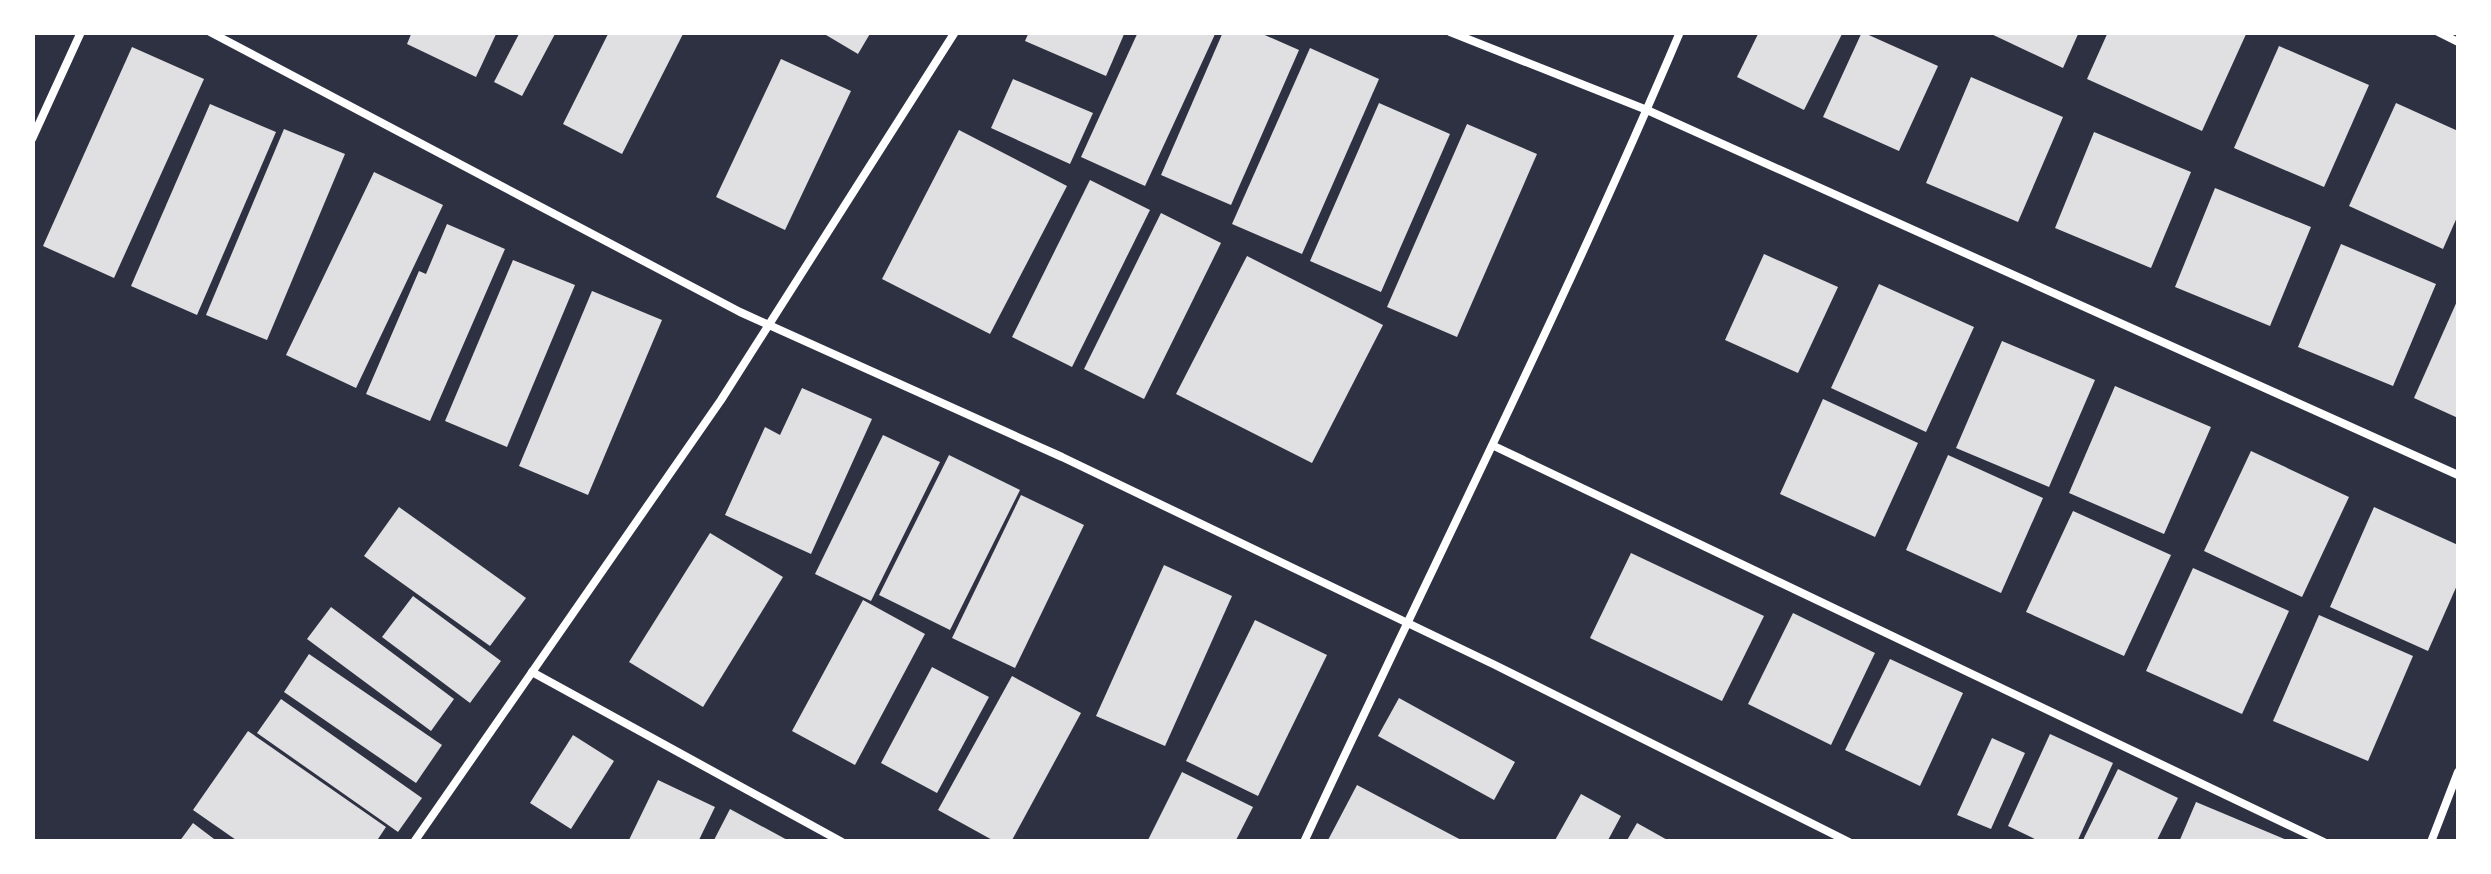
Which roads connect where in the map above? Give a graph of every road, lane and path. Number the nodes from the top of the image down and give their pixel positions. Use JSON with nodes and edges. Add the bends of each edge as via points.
{"nodes":[{"id":1,"x":81,"y":32,"type":"edge"},
{"id":2,"x":210,"y":32,"type":"edge"},
{"id":3,"x":955,"y":32,"type":"edge"},
{"id":4,"x":1450,"y":32,"type":"edge"},
{"id":5,"x":1680,"y":32,"type":"edge"},
{"id":6,"x":2438,"y":32,"type":"edge"},
{"id":7,"x":2458,"y":42,"type":"edge"},
{"id":8,"x":1647,"y":110,"type":"junction"},
{"id":9,"x":32,"y":139,"type":"edge"},
{"id":10,"x":769,"y":325,"type":"junction"},
{"id":11,"x":1494,"y":446,"type":"junction"},
{"id":12,"x":2458,"y":475,"type":"edge"},
{"id":13,"x":1406,"y":622,"type":"junction"},
{"id":14,"x":532,"y":672,"type":"junction"},
{"id":15,"x":2458,"y":772,"type":"edge"},
{"id":16,"x":414,"y":842,"type":"edge"},
{"id":17,"x":842,"y":842,"type":"edge"},
{"id":18,"x":1304,"y":842,"type":"edge"},
{"id":19,"x":1848,"y":842,"type":"edge"},
{"id":20,"x":2324,"y":842,"type":"edge"},
{"id":21,"x":2431,"y":842,"type":"edge"}],
"edges":[{"from":1,"to":9,"type":"lane"},
{"from":2,"to":10,"type":"lane"},
{"from":3,"to":10,"type":"lane"},
{"from":4,"to":8,"type":"lane"},
{"from":5,"to":8,"type":"lane"},
{"from":6,"to":7,"type":"lane"},
{"from":8,"to":11,"type":"lane"},
{"from":8,"to":12,"type":"lane"},
{"from":10,"to":13,"type":"lane"},
{"from":10,"to":14,"type":"lane"},
{"from":11,"to":13,"type":"lane"},
{"from":11,"to":20,"type":"lane"},
{"from":13,"to":18,"type":"lane"},
{"from":13,"to":19,"type":"lane"},
{"from":14,"to":16,"type":"lane"},
{"from":14,"to":17,"type":"lane"},
{"from":15,"to":21,"type":"lane"}]}
